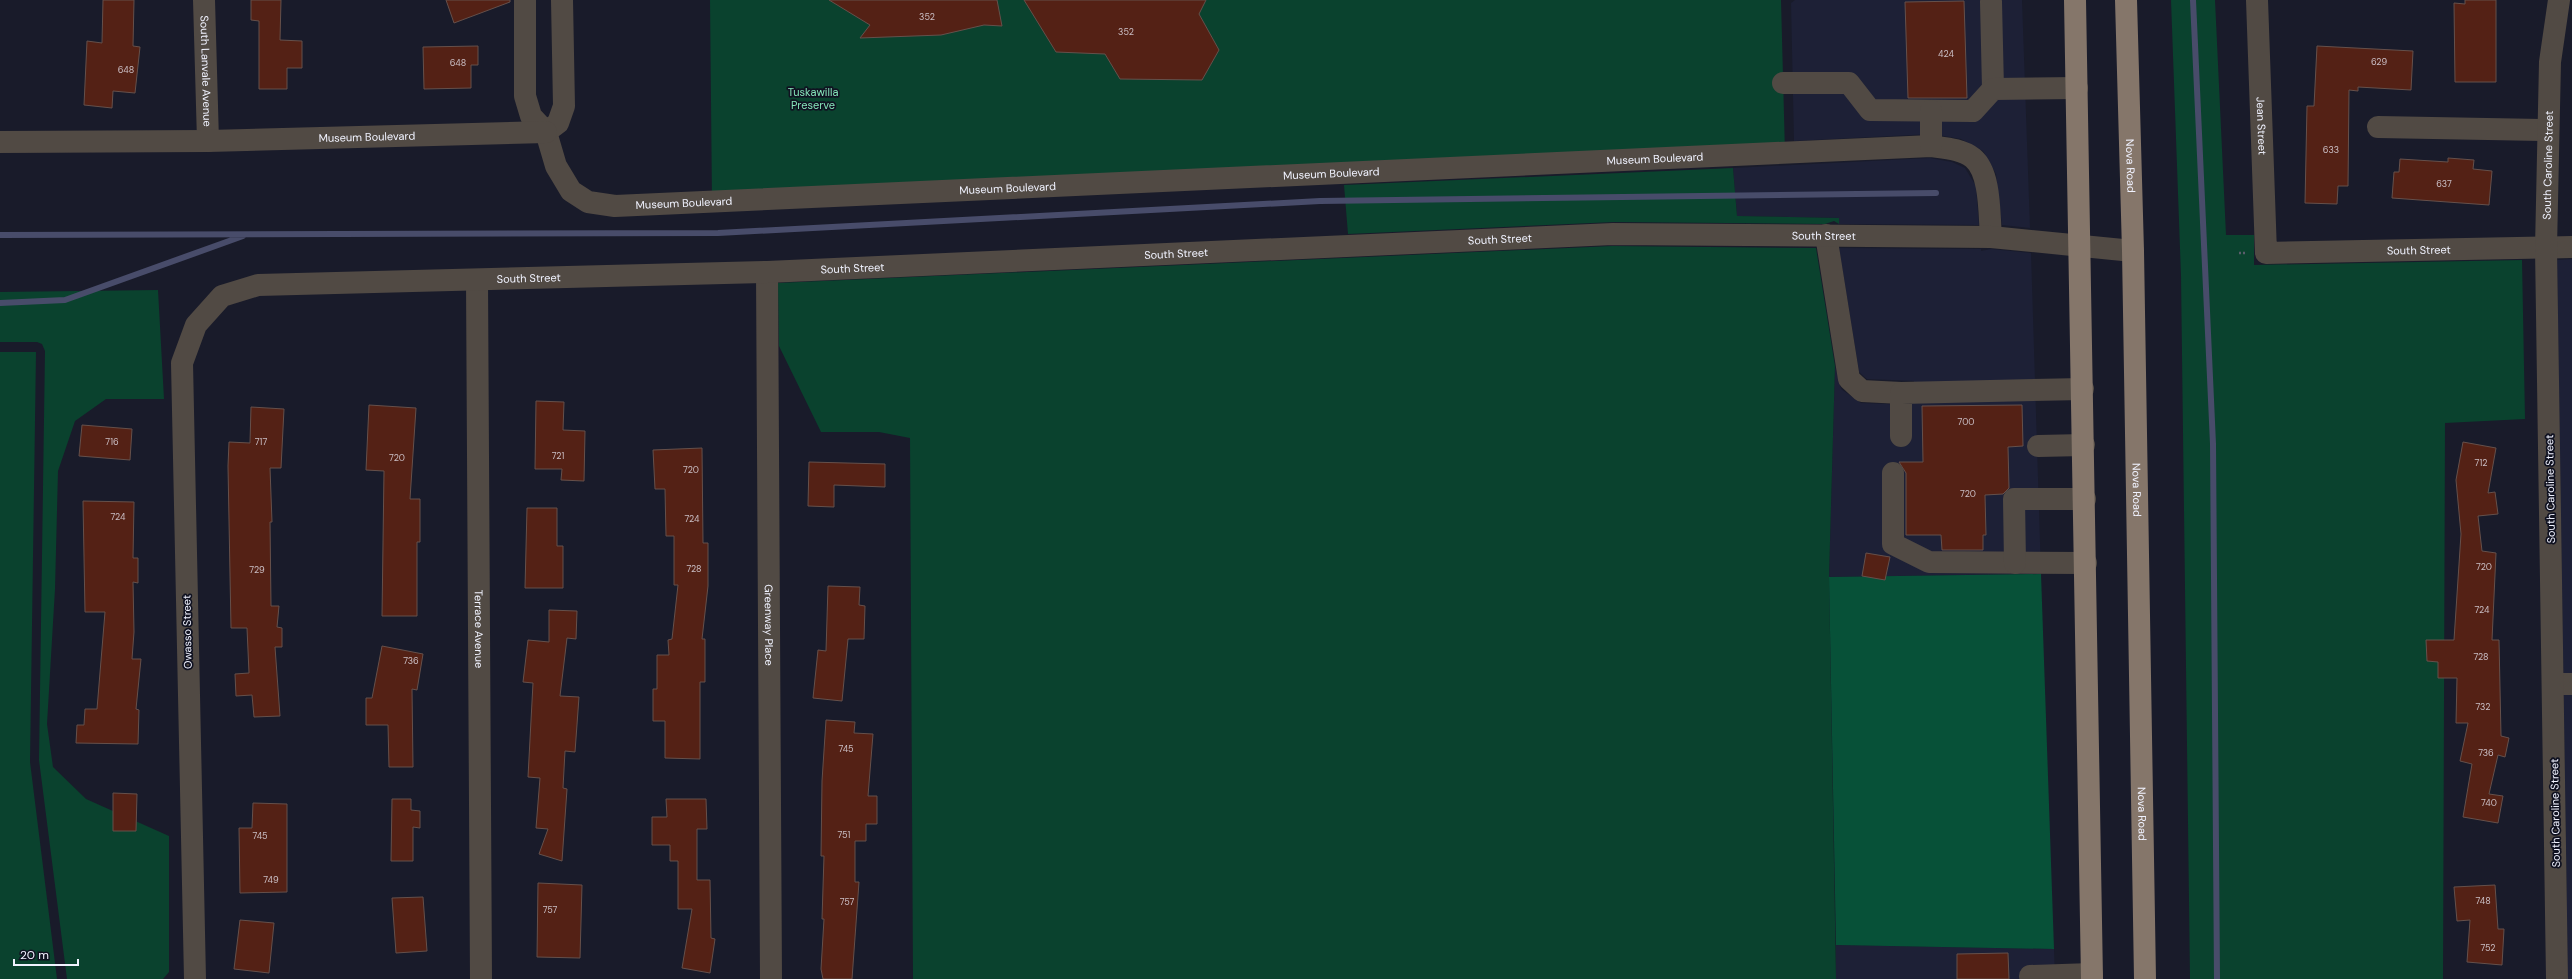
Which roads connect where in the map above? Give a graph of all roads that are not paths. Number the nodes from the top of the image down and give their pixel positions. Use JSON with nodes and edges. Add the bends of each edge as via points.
{"nodes":[{"id":1,"x":204,"y":0,"type":"edge"},
{"id":2,"x":525,"y":0,"type":"edge"},
{"id":3,"x":562,"y":0,"type":"edge"},
{"id":4,"x":2075,"y":0,"type":"edge"},
{"id":5,"x":2126,"y":0,"type":"edge"},
{"id":6,"x":2257,"y":0,"type":"edge"},
{"id":7,"x":2559,"y":0,"type":"edge"},
{"id":8,"x":1991,"y":2,"type":"dead end"},
{"id":9,"x":1783,"y":84,"type":"dead end"},
{"id":10,"x":2077,"y":88,"type":"junction"},
{"id":11,"x":1992,"y":89,"type":"junction"},
{"id":12,"x":1931,"y":111,"type":"junction"},
{"id":13,"x":2378,"y":127,"type":"dead end"},
{"id":14,"x":2548,"y":130,"type":"junction"},
{"id":15,"x":546,"y":132,"type":"junction"},
{"id":16,"x":208,"y":141,"type":"junction"},
{"id":17,"x":0,"y":142,"type":"edge"},
{"id":18,"x":1932,"y":146,"type":"junction"},
{"id":19,"x":1826,"y":236,"type":"junction"},
{"id":20,"x":1991,"y":237,"type":"junction"},
{"id":21,"x":2081,"y":246,"type":"junction"},
{"id":22,"x":2572,"y":247,"type":"edge"},
{"id":23,"x":2546,"y":248,"type":"junction"},
{"id":24,"x":2133,"y":251,"type":"junction"},
{"id":25,"x":2266,"y":253,"type":"joint"},
{"id":26,"x":767,"y":272,"type":"junction"},
{"id":27,"x":477,"y":280,"type":"junction"},
{"id":28,"x":222,"y":296,"type":"joint"},
{"id":29,"x":2083,"y":389,"type":"junction"},
{"id":30,"x":1901,"y":392,"type":"junction"},
{"id":31,"x":1901,"y":436,"type":"dead end"},
{"id":32,"x":2084,"y":444,"type":"junction"},
{"id":33,"x":2038,"y":446,"type":"dead end"},
{"id":34,"x":1893,"y":473,"type":"dead end"},
{"id":35,"x":2085,"y":499,"type":"junction"},
{"id":36,"x":2015,"y":563,"type":"junction"},
{"id":37,"x":2086,"y":563,"type":"junction"},
{"id":38,"x":2562,"y":684,"type":"edge"},
{"id":39,"x":2030,"y":976,"type":"dead end"},
{"id":40,"x":2092,"y":976,"type":"edge"},
{"id":41,"x":195,"y":979,"type":"edge"},
{"id":42,"x":481,"y":979,"type":"edge"},
{"id":43,"x":771,"y":979,"type":"edge"},
{"id":44,"x":2145,"y":979,"type":"edge"},
{"id":45,"x":2557,"y":979,"type":"edge"}],
"edges":[{"from":1,"to":16,"type":"street","name":"South Lanvale Avenue"},
{"from":2,"to":15,"type":"street","via":[[525,96],[531,116]]},
{"from":3,"to":15,"type":"street","via":[[564,106],[558,123]]},
{"from":4,"to":10,"type":"main road"},
{"from":5,"to":24,"type":"main road","name":"Nova Road"},
{"from":6,"to":25,"type":"street","name":"Jean Street"},
{"from":7,"to":14,"type":"street","name":"South Caroline Street","via":[[2550,62]]},
{"from":8,"to":11,"type":"street"},
{"from":9,"to":12,"type":"street","via":[[1849,83],[1870,110]]},
{"from":10,"to":11,"type":"street"},
{"from":10,"to":21,"type":"main road"},
{"from":11,"to":12,"type":"street","via":[[1973,111]]},
{"from":12,"to":18,"type":"street"},
{"from":13,"to":14,"type":"street"},
{"from":14,"to":23,"type":"street","name":"South Caroline Street"},
{"from":15,"to":16,"type":"street","name":"Museum Boulevard"},
{"from":15,"to":18,"type":"street","name":"Museum Boulevard","via":[[556,166],[571,191],[588,202],[615,206]]},
{"from":16,"to":17,"type":"street","name":"Museum Boulevard"},
{"from":18,"to":20,"type":"street","name":"Museum Boulevard","via":[[1956,150],[1973,158],[1987,181]]},
{"from":19,"to":20,"type":"street","name":"South Street"},
{"from":19,"to":26,"type":"street","name":"South Street","via":[[1613,234]]},
{"from":19,"to":30,"type":"street","via":[[1849,379],[1862,391]]},
{"from":20,"to":21,"type":"street","name":"South Street"},
{"from":21,"to":24,"type":"street","name":"South Street"},
{"from":21,"to":29,"type":"main road"},
{"from":22,"to":23,"type":"street","name":"South Street"},
{"from":23,"to":25,"type":"street","name":"South Street"},
{"from":23,"to":38,"type":"street","name":"South Caroline Street"},
{"from":24,"to":44,"type":"main road","name":"Nova Road"},
{"from":26,"to":27,"type":"street","name":"South Street"},
{"from":26,"to":43,"type":"street","name":"Greenway Place"},
{"from":27,"to":28,"type":"street","name":"South Street","via":[[258,285]]},
{"from":27,"to":42,"type":"street","name":"Terrace Avenue"},
{"from":28,"to":41,"type":"street","name":"Owasso Street","via":[[196,326],[182,364]]},
{"from":29,"to":30,"type":"street"},
{"from":29,"to":32,"type":"main road"},
{"from":30,"to":31,"type":"street"},
{"from":32,"to":33,"type":"street"},
{"from":32,"to":35,"type":"main road"},
{"from":34,"to":36,"type":"street","via":[[1893,544],[1929,562]]},
{"from":35,"to":36,"type":"street","via":[[2014,500]]},
{"from":35,"to":37,"type":"main road"},
{"from":36,"to":37,"type":"street"},
{"from":37,"to":40,"type":"main road"},
{"from":38,"to":45,"type":"street","name":"South Caroline Street"},
{"from":39,"to":40,"type":"street"}]}
